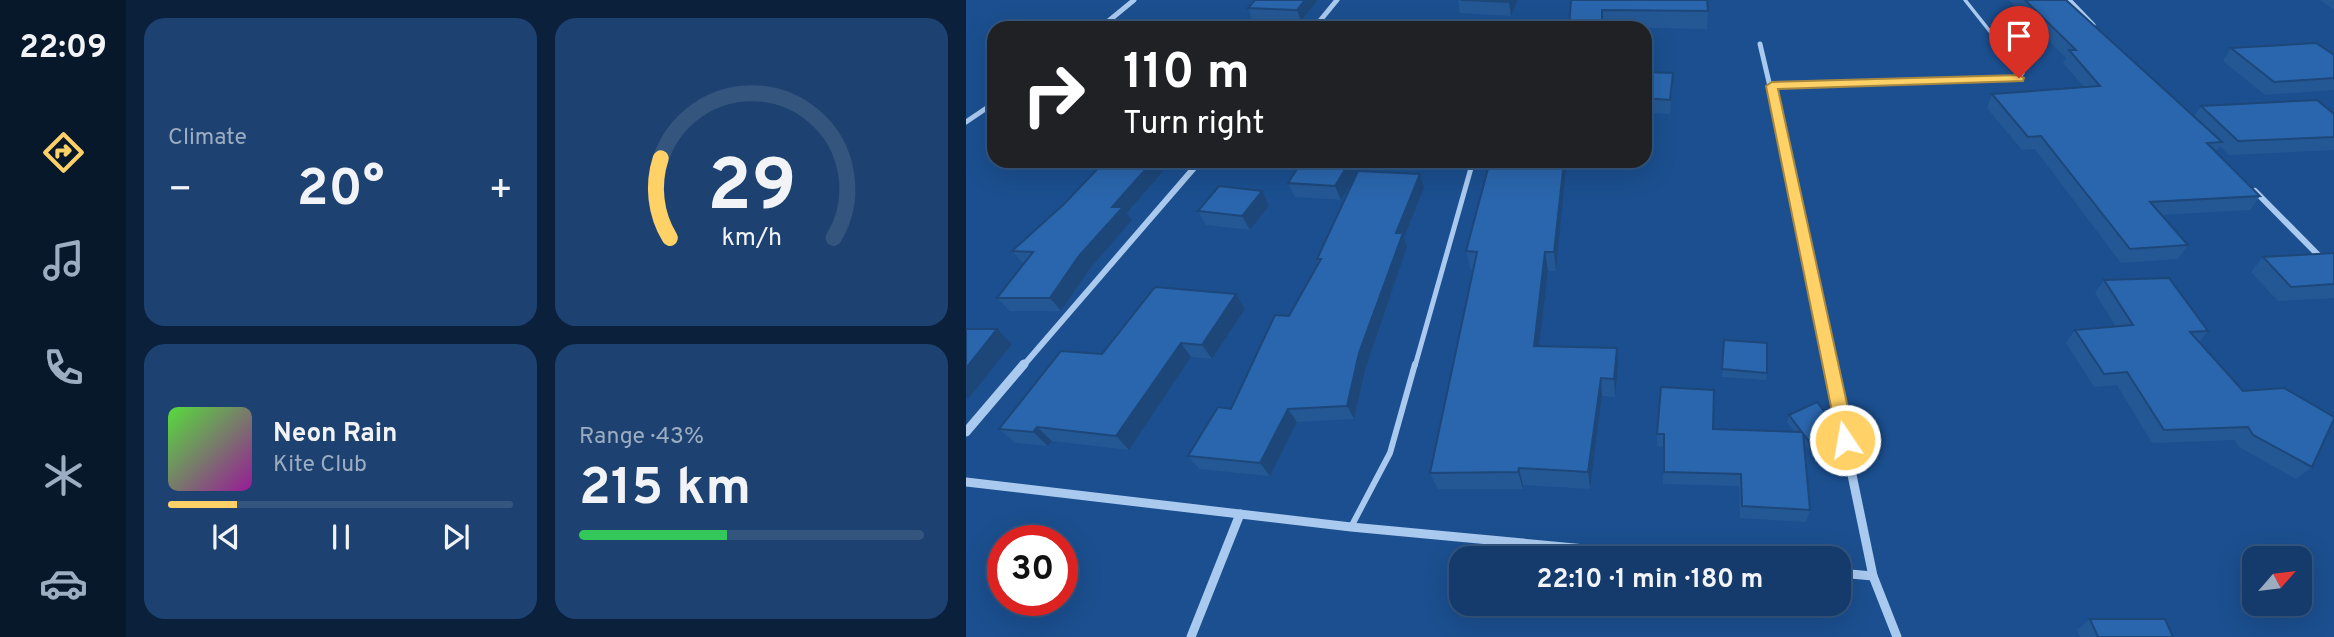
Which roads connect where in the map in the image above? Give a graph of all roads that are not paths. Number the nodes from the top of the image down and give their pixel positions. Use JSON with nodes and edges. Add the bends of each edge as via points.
{"nodes":[{"id":1,"x":1134,"y":0,"type":"edge"},
{"id":2,"x":1337,"y":0,"type":"edge"},
{"id":3,"x":1965,"y":0,"type":"edge"},
{"id":4,"x":2069,"y":0,"type":"edge"},
{"id":5,"x":1108,"y":21,"type":"edge"},
{"id":6,"x":1320,"y":21,"type":"edge"},
{"id":7,"x":2098,"y":30,"type":"edge"},
{"id":8,"x":1760,"y":44,"type":"dead end"},
{"id":9,"x":1772,"y":86,"type":"junction"},
{"id":10,"x":987,"y":108,"type":"edge"},
{"id":11,"x":966,"y":122,"type":"edge"},
{"id":12,"x":1194,"y":168,"type":"edge"},
{"id":13,"x":1471,"y":168,"type":"edge"},
{"id":14,"x":2249,"y":186,"type":"edge"},
{"id":15,"x":2334,"y":271,"type":"edge"},
{"id":16,"x":966,"y":432,"type":"edge"},
{"id":17,"x":966,"y":482,"type":"edge"},
{"id":18,"x":1240,"y":514,"type":"junction"},
{"id":19,"x":1351,"y":527,"type":"junction"},
{"id":20,"x":1554,"y":546,"type":"edge"},
{"id":21,"x":1851,"y":574,"type":"edge"},
{"id":22,"x":1874,"y":576,"type":"junction"},
{"id":23,"x":1191,"y":637,"type":"edge"},
{"id":24,"x":1897,"y":637,"type":"edge"}],
"edges":[{"from":1,"to":5,"type":"street"},
{"from":2,"to":6,"type":"street"},
{"from":3,"to":9,"type":"lane","via":[[2023,73],[2019,78]]},
{"from":4,"to":7,"type":"street"},
{"from":8,"to":9,"type":"street"},
{"from":9,"to":22,"type":"street"},
{"from":10,"to":11,"type":"street"},
{"from":12,"to":16,"type":"street"},
{"from":13,"to":19,"type":"lane","via":[[1390,453]]},
{"from":14,"to":15,"type":"street"},
{"from":17,"to":18,"type":"street"},
{"from":18,"to":19,"type":"street"},
{"from":18,"to":23,"type":"street"},
{"from":19,"to":20,"type":"street"},
{"from":21,"to":22,"type":"street"},
{"from":22,"to":24,"type":"street"}]}
